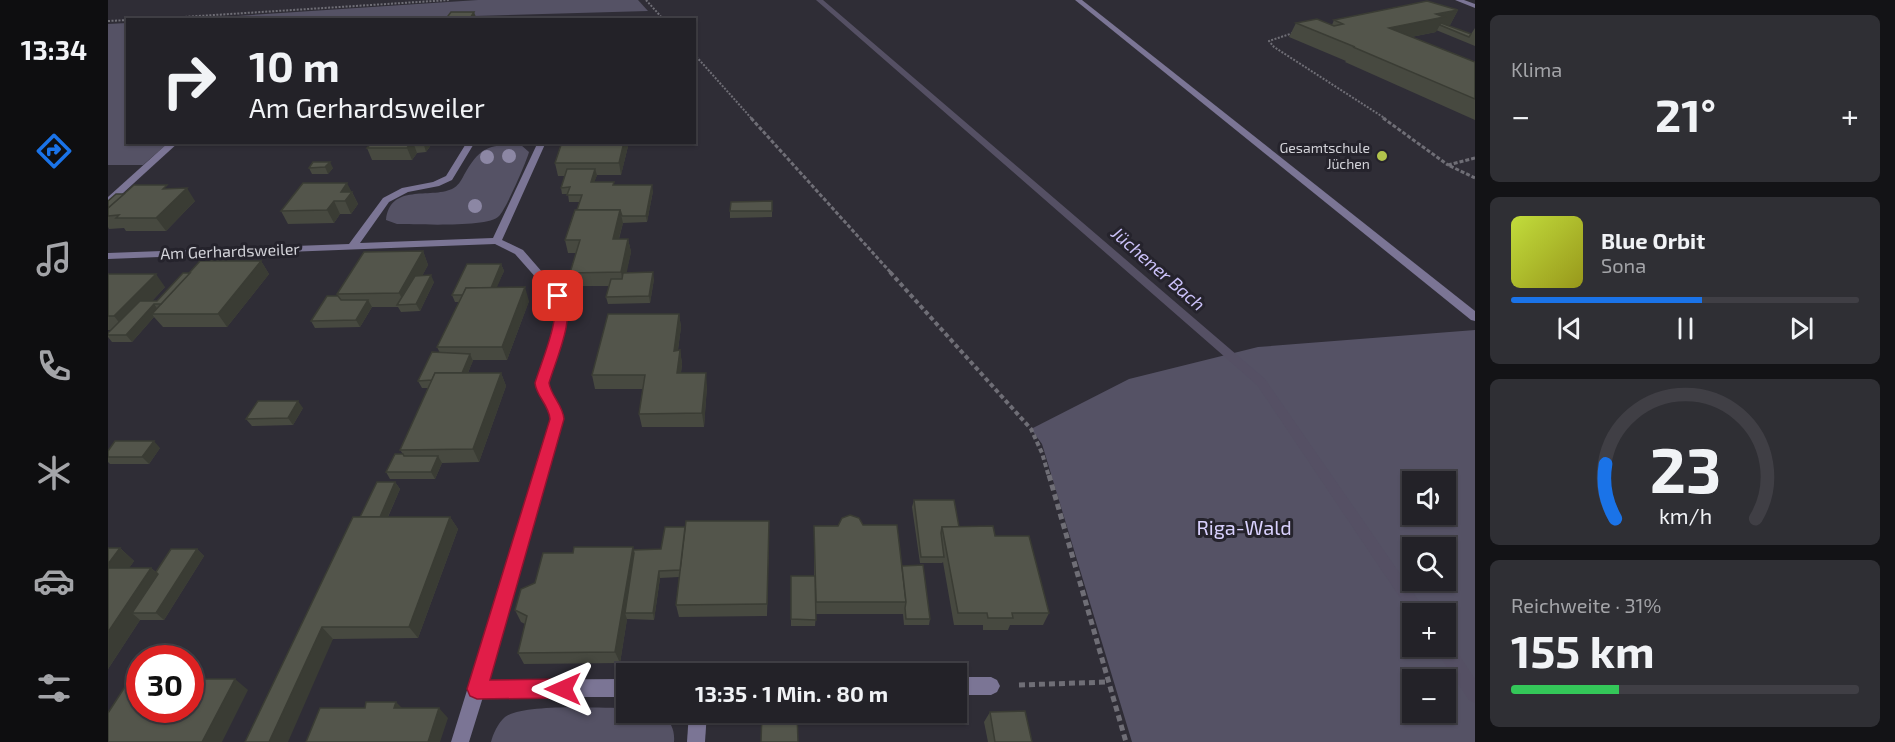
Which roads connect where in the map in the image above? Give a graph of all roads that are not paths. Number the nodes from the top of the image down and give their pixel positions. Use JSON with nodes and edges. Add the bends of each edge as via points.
{"nodes":[{"id":1,"x":1078,"y":0,"type":"edge"},
{"id":2,"x":1458,"y":0,"type":"edge"},
{"id":3,"x":1475,"y":6,"type":"edge"},
{"id":4,"x":173,"y":144,"type":"edge"},
{"id":5,"x":470,"y":144,"type":"edge"},
{"id":6,"x":541,"y":144,"type":"edge"},
{"id":7,"x":108,"y":202,"type":"edge"},
{"id":8,"x":497,"y":241,"type":"junction"},
{"id":9,"x":352,"y":246,"type":"junction"},
{"id":10,"x":108,"y":256,"type":"edge"},
{"id":11,"x":1475,"y":317,"type":"edge"},
{"id":12,"x":967,"y":686,"type":"edge"},
{"id":13,"x":991,"y":686,"type":"road end"},
{"id":14,"x":616,"y":688,"type":"edge"},
{"id":15,"x":477,"y":689,"type":"junction"},
{"id":16,"x":697,"y":723,"type":"edge"},
{"id":17,"x":460,"y":742,"type":"edge"},
{"id":18,"x":696,"y":742,"type":"edge"}],
"edges":[{"from":1,"to":11,"type":"street"},
{"from":2,"to":3,"type":"street"},
{"from":4,"to":7,"type":"street"},
{"from":5,"to":9,"type":"street","via":[[449,178],[399,192],[386,200]]},
{"from":6,"to":8,"type":"street"},
{"from":8,"to":9,"type":"street","name":"Am Gerhardsweiler"},
{"from":8,"to":15,"type":"street","via":[[524,257],[558,296],[563,308],[542,383],[557,419]]},
{"from":9,"to":10,"type":"street","name":"Am Gerhardsweiler"},
{"from":12,"to":13,"type":"street"},
{"from":14,"to":15,"type":"street"},
{"from":15,"to":17,"type":"street"},
{"from":16,"to":18,"type":"street"}]}
